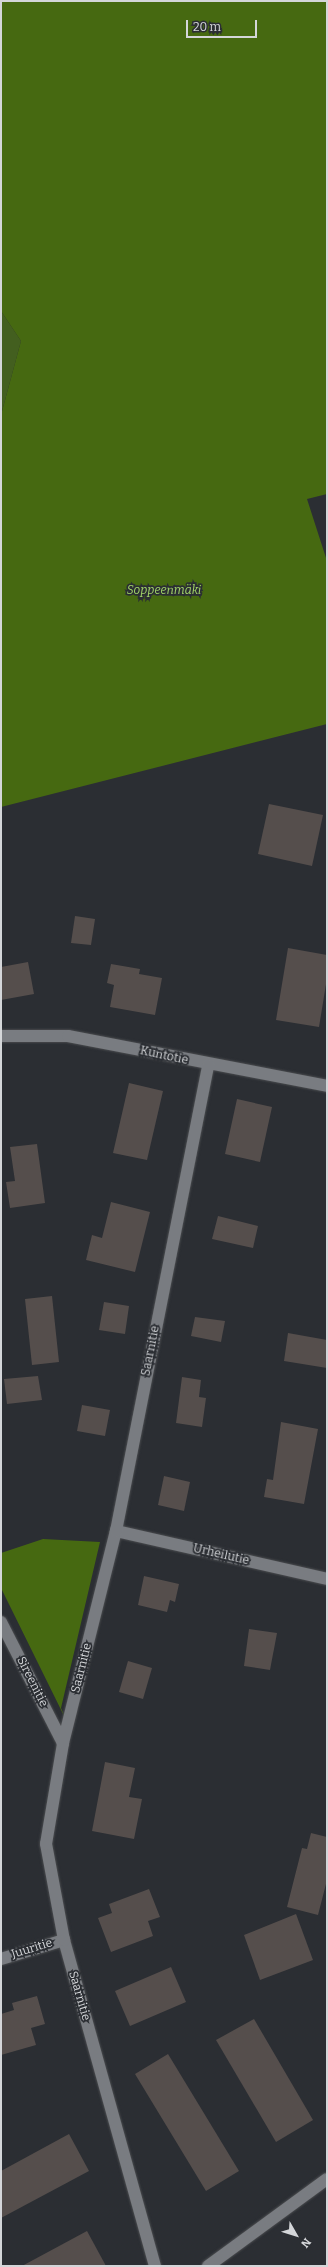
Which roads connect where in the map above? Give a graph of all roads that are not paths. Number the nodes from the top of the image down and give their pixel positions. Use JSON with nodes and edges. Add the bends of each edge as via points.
{"nodes":[{"id":1,"x":1,"y":1036,"type":"edge"},
{"id":2,"x":208,"y":1065,"type":"junction"},
{"id":3,"x":327,"y":1086,"type":"edge"},
{"id":4,"x":116,"y":1531,"type":"junction"},
{"id":5,"x":327,"y":1579,"type":"edge"},
{"id":6,"x":1,"y":1622,"type":"edge"},
{"id":7,"x":63,"y":1743,"type":"junction"},
{"id":8,"x":64,"y":1940,"type":"junction"},
{"id":9,"x":1,"y":1959,"type":"edge"},
{"id":10,"x":327,"y":2179,"type":"edge"},
{"id":11,"x":155,"y":2266,"type":"edge"},
{"id":12,"x":208,"y":2266,"type":"edge"}],
"edges":[{"from":1,"to":2,"type":"street","name":"Kuntotie","via":[[68,1036]]},
{"from":2,"to":3,"type":"street","name":"Kuntotie"},
{"from":2,"to":4,"type":"street","name":"Saarnitie"},
{"from":4,"to":5,"type":"street","name":"Urheilutie"},
{"from":4,"to":7,"type":"street","name":"Saarnitie"},
{"from":6,"to":7,"type":"street","name":"Sireenitie"},
{"from":7,"to":8,"type":"street","name":"Saarnitie","via":[[46,1844]]},
{"from":8,"to":9,"type":"street","name":"Juuritie"},
{"from":8,"to":11,"type":"street","name":"Saarnitie"},
{"from":10,"to":12,"type":"street"}]}
